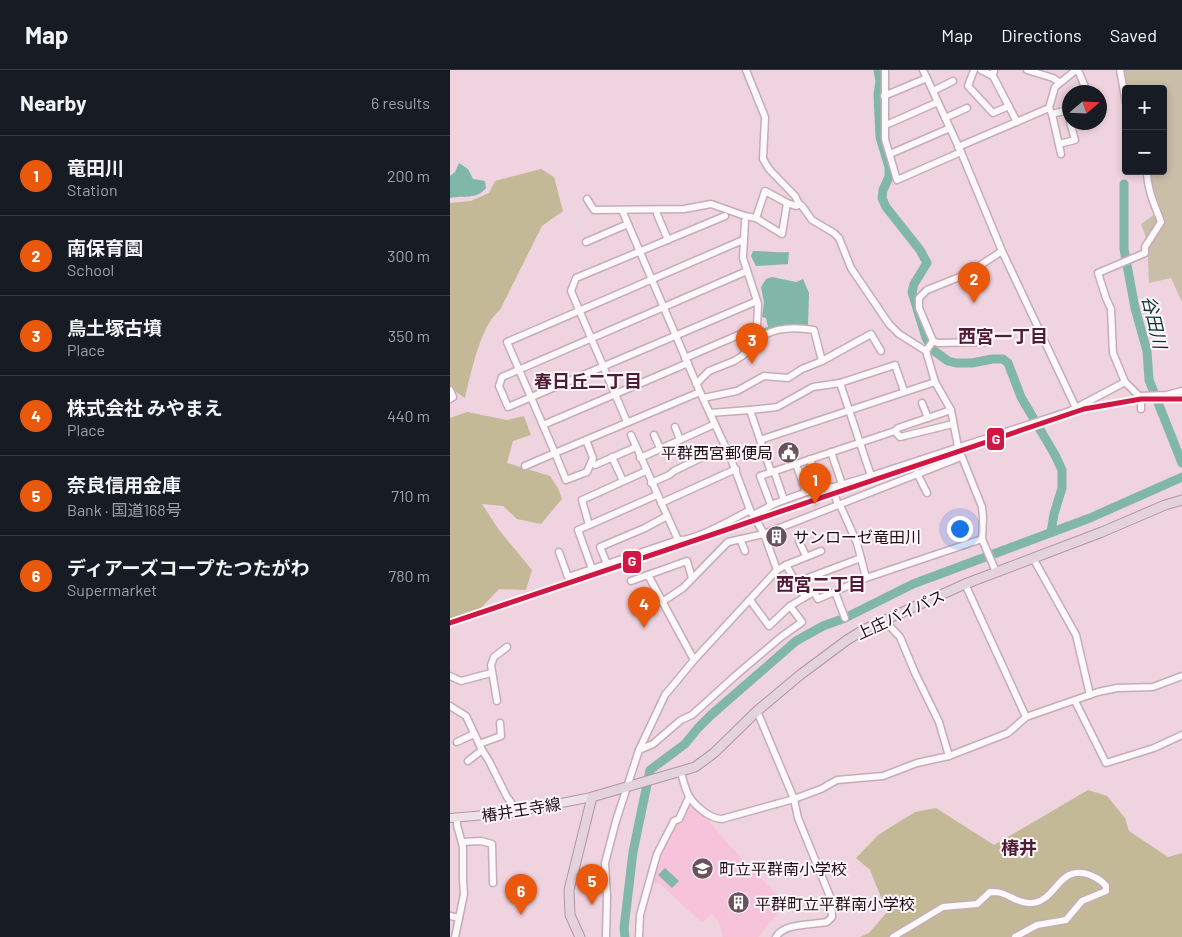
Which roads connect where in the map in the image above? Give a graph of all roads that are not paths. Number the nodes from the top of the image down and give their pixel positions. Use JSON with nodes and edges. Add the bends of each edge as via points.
{"nodes":[{"id":1,"x":746,"y":70,"type":"edge"},
{"id":2,"x":885,"y":70,"type":"edge"},
{"id":3,"x":923,"y":70,"type":"edge"},
{"id":4,"x":974,"y":70,"type":"edge"},
{"id":5,"x":981,"y":70,"type":"edge"},
{"id":6,"x":1026,"y":70,"type":"edge"},
{"id":7,"x":1067,"y":70,"type":"edge"},
{"id":8,"x":1077,"y":70,"type":"edge"},
{"id":9,"x":1120,"y":70,"type":"edge"},
{"id":10,"x":993,"y":73,"type":"edge"},
{"id":11,"x":927,"y":78,"type":"junction"},
{"id":12,"x":1066,"y":78,"type":"junction"},
{"id":13,"x":953,"y":81,"type":"dead end"},
{"id":14,"x":1059,"y":82,"type":"junction"},
{"id":15,"x":1084,"y":85,"type":"edge"},
{"id":16,"x":1123,"y":85,"type":"edge"},
{"id":17,"x":933,"y":91,"type":"junction"},
{"id":18,"x":884,"y":96,"type":"junction"},
{"id":19,"x":938,"y":102,"type":"junction"},
{"id":20,"x":1009,"y":106,"type":"junction"},
{"id":21,"x":967,"y":108,"type":"dead end"},
{"id":22,"x":1050,"y":111,"type":"junction"},
{"id":23,"x":1062,"y":111,"type":"edge"},
{"id":24,"x":945,"y":118,"type":"junction"},
{"id":25,"x":1017,"y":122,"type":"junction"},
{"id":26,"x":886,"y":125,"type":"junction"},
{"id":27,"x":950,"y":128,"type":"junction"},
{"id":28,"x":1072,"y":130,"type":"edge"},
{"id":29,"x":1059,"y":144,"type":"junction"},
{"id":30,"x":960,"y":150,"type":"junction"},
{"id":31,"x":890,"y":154,"type":"junction"},
{"id":32,"x":1061,"y":154,"type":"dead end"},
{"id":33,"x":1147,"y":175,"type":"edge"},
{"id":34,"x":587,"y":199,"type":"dead end"},
{"id":35,"x":787,"y":203,"type":"junction"},
{"id":36,"x":799,"y":204,"type":"junction"},
{"id":37,"x":622,"y":210,"type":"junction"},
{"id":38,"x":657,"y":214,"type":"dead end"},
{"id":39,"x":725,"y":216,"type":"dead end"},
{"id":40,"x":756,"y":218,"type":"junction"},
{"id":41,"x":745,"y":220,"type":"dead end"},
{"id":42,"x":628,"y":224,"type":"junction"},
{"id":43,"x":668,"y":240,"type":"junction"},
{"id":44,"x":743,"y":240,"type":"junction"},
{"id":45,"x":586,"y":242,"type":"dead end"},
{"id":46,"x":1002,"y":251,"type":"junction"},
{"id":47,"x":640,"y":252,"type":"junction"},
{"id":48,"x":747,"y":271,"type":"junction"},
{"id":49,"x":651,"y":280,"type":"junction"},
{"id":50,"x":755,"y":284,"type":"dead end"},
{"id":51,"x":757,"y":301,"type":"junction"},
{"id":52,"x":663,"y":307,"type":"junction"},
{"id":53,"x":579,"y":310,"type":"junction"},
{"id":54,"x":676,"y":335,"type":"junction"},
{"id":55,"x":764,"y":335,"type":"junction"},
{"id":56,"x":591,"y":338,"type":"junction"},
{"id":57,"x":986,"y":342,"type":"dead end"},
{"id":58,"x":929,"y":346,"type":"junction"},
{"id":59,"x":881,"y":351,"type":"dead end"},
{"id":60,"x":686,"y":360,"type":"junction"},
{"id":61,"x":822,"y":361,"type":"junction"},
{"id":62,"x":603,"y":368,"type":"junction"},
{"id":63,"x":519,"y":370,"type":"junction"},
{"id":64,"x":935,"y":382,"type":"junction"},
{"id":65,"x":1125,"y":382,"type":"junction"},
{"id":66,"x":840,"y":383,"type":"junction"},
{"id":67,"x":696,"y":384,"type":"junction"},
{"id":68,"x":450,"y":390,"type":"edge"},
{"id":69,"x":904,"y":391,"type":"junction"},
{"id":70,"x":1182,"y":391,"type":"edge"},
{"id":71,"x":615,"y":394,"type":"junction"},
{"id":72,"x":701,"y":395,"type":"junction"},
{"id":73,"x":1141,"y":396,"type":"junction"},
{"id":74,"x":531,"y":398,"type":"junction"},
{"id":75,"x":450,"y":399,"type":"edge"},
{"id":76,"x":922,"y":403,"type":"dead end"},
{"id":77,"x":1076,"y":408,"type":"junction"},
{"id":78,"x":1141,"y":408,"type":"dead end"},
{"id":79,"x":750,"y":410,"type":"junction"},
{"id":80,"x":849,"y":410,"type":"junction"},
{"id":81,"x":951,"y":410,"type":"junction"},
{"id":82,"x":710,"y":413,"type":"junction"},
{"id":83,"x":928,"y":418,"type":"junction"},
{"id":84,"x":627,"y":422,"type":"junction"},
{"id":85,"x":715,"y":424,"type":"junction"},
{"id":86,"x":953,"y":424,"type":"junction"},
{"id":87,"x":542,"y":425,"type":"junction"},
{"id":88,"x":675,"y":427,"type":"dead end"},
{"id":89,"x":895,"y":431,"type":"junction"},
{"id":90,"x":631,"y":435,"type":"dead end"},
{"id":91,"x":654,"y":435,"type":"dead end"},
{"id":92,"x":586,"y":440,"type":"junction"},
{"id":93,"x":680,"y":440,"type":"junction"},
{"id":94,"x":760,"y":440,"type":"junction"},
{"id":95,"x":860,"y":442,"type":"junction"},
{"id":96,"x":725,"y":446,"type":"junction"},
{"id":97,"x":636,"y":447,"type":"junction"},
{"id":98,"x":958,"y":447,"type":"junction"},
{"id":99,"x":660,"y":448,"type":"junction"},
{"id":100,"x":830,"y":452,"type":"junction"},
{"id":101,"x":554,"y":453,"type":"junction"},
{"id":102,"x":612,"y":457,"type":"junction"},
{"id":103,"x":961,"y":457,"type":"junction"},
{"id":104,"x":640,"y":458,"type":"junction"},
{"id":105,"x":810,"y":459,"type":"junction"},
{"id":106,"x":796,"y":464,"type":"junction"},
{"id":107,"x":595,"y":465,"type":"dead end"},
{"id":108,"x":525,"y":466,"type":"dead end"},
{"id":109,"x":736,"y":469,"type":"junction"},
{"id":110,"x":646,"y":471,"type":"junction"},
{"id":111,"x":772,"y":472,"type":"junction"},
{"id":112,"x":917,"y":473,"type":"junction"},
{"id":113,"x":871,"y":476,"type":"junction"},
{"id":114,"x":624,"y":481,"type":"junction"},
{"id":115,"x":651,"y":483,"type":"junction"},
{"id":116,"x":842,"y":484,"type":"junction"},
{"id":117,"x":832,"y":487,"type":"junction"},
{"id":118,"x":819,"y":489,"type":"junction"},
{"id":119,"x":806,"y":492,"type":"junction"},
{"id":120,"x":927,"y":493,"type":"dead end"},
{"id":121,"x":657,"y":495,"type":"junction"},
{"id":122,"x":784,"y":500,"type":"junction"},
{"id":123,"x":1182,"y":500,"type":"edge"},
{"id":124,"x":661,"y":503,"type":"junction"},
{"id":125,"x":771,"y":505,"type":"junction"},
{"id":126,"x":839,"y":505,"type":"junction"},
{"id":127,"x":752,"y":513,"type":"junction"},
{"id":128,"x":667,"y":516,"type":"junction"},
{"id":129,"x":589,"y":525,"type":"junction"},
{"id":130,"x":764,"y":534,"type":"junction"},
{"id":131,"x":740,"y":539,"type":"junction"},
{"id":132,"x":678,"y":540,"type":"junction"},
{"id":133,"x":799,"y":541,"type":"dead end"},
{"id":134,"x":983,"y":541,"type":"junction"},
{"id":135,"x":745,"y":551,"type":"dead end"},
{"id":136,"x":821,"y":551,"type":"dead end"},
{"id":137,"x":558,"y":552,"type":"dead end"},
{"id":138,"x":806,"y":556,"type":"junction"},
{"id":139,"x":861,"y":558,"type":"junction"},
{"id":140,"x":1033,"y":558,"type":"junction"},
{"id":141,"x":607,"y":564,"type":"junction"},
{"id":142,"x":786,"y":565,"type":"junction"},
{"id":143,"x":592,"y":569,"type":"junction"},
{"id":144,"x":777,"y":570,"type":"junction"},
{"id":145,"x":995,"y":570,"type":"junction"},
{"id":146,"x":648,"y":575,"type":"junction"},
{"id":147,"x":692,"y":578,"type":"junction"},
{"id":148,"x":866,"y":578,"type":"junction"},
{"id":149,"x":631,"y":581,"type":"dead end"},
{"id":150,"x":797,"y":582,"type":"junction"},
{"id":151,"x":965,"y":584,"type":"junction"},
{"id":152,"x":835,"y":592,"type":"junction"},
{"id":153,"x":804,"y":597,"type":"junction"},
{"id":154,"x":750,"y":600,"type":"junction"},
{"id":155,"x":662,"y":602,"type":"junction"},
{"id":156,"x":790,"y":606,"type":"junction"},
{"id":157,"x":845,"y":618,"type":"dead end"},
{"id":158,"x":884,"y":620,"type":"junction"},
{"id":159,"x":507,"y":647,"type":"dead end"},
{"id":160,"x":694,"y":660,"type":"junction"},
{"id":161,"x":491,"y":673,"type":"junction"},
{"id":162,"x":450,"y":676,"type":"edge"},
{"id":163,"x":1182,"y":676,"type":"edge"},
{"id":164,"x":1090,"y":695,"type":"junction"},
{"id":165,"x":497,"y":701,"type":"dead end"},
{"id":166,"x":1075,"y":701,"type":"junction"},
{"id":167,"x":450,"y":706,"type":"edge"},
{"id":168,"x":757,"y":710,"type":"junction"},
{"id":169,"x":1026,"y":717,"type":"junction"},
{"id":170,"x":500,"y":723,"type":"dead end"},
{"id":171,"x":474,"y":734,"type":"junction"},
{"id":172,"x":1182,"y":735,"type":"edge"},
{"id":173,"x":457,"y":742,"type":"dead end"},
{"id":174,"x":480,"y":747,"type":"junction"},
{"id":175,"x":639,"y":750,"type":"junction"},
{"id":176,"x":949,"y":756,"type":"junction"},
{"id":177,"x":468,"y":761,"type":"dead end"},
{"id":178,"x":676,"y":773,"type":"junction"},
{"id":179,"x":626,"y":788,"type":"junction"},
{"id":180,"x":592,"y":797,"type":"junction"},
{"id":181,"x":689,"y":797,"type":"junction"},
{"id":182,"x":794,"y":798,"type":"junction"},
{"id":183,"x":518,"y":812,"type":"junction"},
{"id":184,"x":454,"y":818,"type":"edge"},
{"id":185,"x":462,"y":842,"type":"junction"},
{"id":186,"x":493,"y":883,"type":"dead end"},
{"id":187,"x":450,"y":916,"type":"edge"},
{"id":188,"x":459,"y":918,"type":"junction"},
{"id":189,"x":455,"y":937,"type":"edge"},
{"id":190,"x":580,"y":937,"type":"edge"},
{"id":191,"x":606,"y":937,"type":"edge"},
{"id":192,"x":639,"y":937,"type":"edge"},
{"id":193,"x":776,"y":937,"type":"edge"},
{"id":194,"x":893,"y":937,"type":"edge"},
{"id":195,"x":1015,"y":937,"type":"edge"}],
"edges":[{"from":1,"to":36,"type":"street","via":[[765,117],[763,159]]},
{"from":2,"to":18,"type":"street"},
{"from":3,"to":11,"type":"street"},
{"from":4,"to":20,"type":"street","via":[[968,86],[993,113]]},
{"from":5,"to":10,"type":"street"},
{"from":6,"to":14,"type":"street"},
{"from":7,"to":12,"type":"street"},
{"from":8,"to":12,"type":"street"},
{"from":8,"to":15,"type":"street"},
{"from":9,"to":16,"type":"street"},
{"from":10,"to":20,"type":"street"},
{"from":11,"to":17,"type":"street"},
{"from":11,"to":18,"type":"street"},
{"from":12,"to":14,"type":"street"},
{"from":13,"to":17,"type":"street"},
{"from":14,"to":22,"type":"street"},
{"from":17,"to":19,"type":"street"},
{"from":18,"to":26,"type":"street"},
{"from":19,"to":24,"type":"street"},
{"from":19,"to":26,"type":"street"},
{"from":20,"to":25,"type":"street"},
{"from":21,"to":24,"type":"street"},
{"from":22,"to":23,"type":"street"},
{"from":22,"to":25,"type":"street"},
{"from":22,"to":29,"type":"street"},
{"from":24,"to":27,"type":"street"},
{"from":25,"to":30,"type":"street"},
{"from":26,"to":31,"type":"street"},
{"from":27,"to":30,"type":"street"},
{"from":27,"to":31,"type":"street"},
{"from":28,"to":29,"type":"street","via":[[1074,140]]},
{"from":29,"to":32,"type":"street"},
{"from":30,"to":31,"type":"street","via":[[898,180]]},
{"from":30,"to":46,"type":"street"},
{"from":33,"to":65,"type":"street","via":[[1161,222],[1145,247],[1145,254],[1098,273],[1111,309],[1113,352]]},
{"from":34,"to":37,"type":"street","via":[[594,210]]},
{"from":35,"to":36,"type":"street"},
{"from":35,"to":40,"type":"street","via":[[765,191]]},
{"from":35,"to":40,"type":"street","via":[[782,234]]},
{"from":36,"to":58,"type":"street","via":[[812,220],[838,238],[851,268],[889,324],[899,334]]},
{"from":37,"to":40,"type":"street","via":[[684,209],[711,204]]},
{"from":37,"to":42,"type":"street"},
{"from":38,"to":43,"type":"street"},
{"from":39,"to":43,"type":"street"},
{"from":41,"to":44,"type":"street"},
{"from":42,"to":45,"type":"street"},
{"from":42,"to":47,"type":"street"},
{"from":43,"to":47,"type":"street"},
{"from":44,"to":48,"type":"street"},
{"from":44,"to":49,"type":"street"},
{"from":46,"to":58,"type":"street","via":[[967,274],[927,290],[919,298]]},
{"from":46,"to":77,"type":"street"},
{"from":47,"to":49,"type":"street"},
{"from":47,"to":53,"type":"street","via":[[576,278],[571,291]]},
{"from":48,"to":51,"type":"street"},
{"from":48,"to":52,"type":"street"},
{"from":49,"to":52,"type":"street"},
{"from":49,"to":53,"type":"street"},
{"from":50,"to":55,"type":"street"},
{"from":51,"to":54,"type":"street"},
{"from":51,"to":60,"type":"street","via":[[758,327]]},
{"from":52,"to":54,"type":"street"},
{"from":52,"to":56,"type":"street"},
{"from":53,"to":56,"type":"street"},
{"from":53,"to":63,"type":"street","via":[[506,342]]},
{"from":54,"to":60,"type":"street"},
{"from":54,"to":62,"type":"street"},
{"from":55,"to":61,"type":"street","via":[[786,328],[814,330]]},
{"from":55,"to":67,"type":"street","via":[[742,356],[709,371]]},
{"from":56,"to":62,"type":"street"},
{"from":56,"to":63,"type":"street"},
{"from":57,"to":58,"type":"street"},
{"from":58,"to":64,"type":"street"},
{"from":59,"to":61,"type":"street","via":[[871,334]]},
{"from":60,"to":67,"type":"street"},
{"from":60,"to":71,"type":"street"},
{"from":61,"to":72,"type":"street","via":[[788,378],[764,376],[737,391]]},
{"from":62,"to":71,"type":"street"},
{"from":62,"to":74,"type":"street"},
{"from":63,"to":74,"type":"street"},
{"from":63,"to":74,"type":"street","via":[[502,377],[499,386],[508,407]]},
{"from":64,"to":69,"type":"street"},
{"from":64,"to":81,"type":"street"},
{"from":65,"to":73,"type":"street"},
{"from":65,"to":77,"type":"street"},
{"from":66,"to":69,"type":"street","via":[[895,365]]},
{"from":66,"to":79,"type":"street","via":[[813,388],[777,408]]},
{"from":66,"to":80,"type":"street"},
{"from":67,"to":72,"type":"street"},
{"from":68,"to":75,"type":"street","via":[[453,397]]},
{"from":69,"to":80,"type":"street"},
{"from":70,"to":73,"type":"street"},
{"from":71,"to":84,"type":"street"},
{"from":71,"to":87,"type":"street"},
{"from":72,"to":82,"type":"street"},
{"from":72,"to":84,"type":"street"},
{"from":73,"to":78,"type":"street"},
{"from":74,"to":87,"type":"street"},
{"from":76,"to":83,"type":"street"},
{"from":77,"to":98,"type":"street"},
{"from":79,"to":82,"type":"street"},
{"from":79,"to":94,"type":"street"},
{"from":80,"to":94,"type":"street"},
{"from":80,"to":95,"type":"street"},
{"from":81,"to":83,"type":"street"},
{"from":81,"to":86,"type":"street"},
{"from":82,"to":85,"type":"street"},
{"from":83,"to":89,"type":"street"},
{"from":84,"to":92,"type":"street"},
{"from":85,"to":93,"type":"street"},
{"from":85,"to":96,"type":"street"},
{"from":86,"to":89,"type":"street","via":[[900,437]]},
{"from":86,"to":98,"type":"street"},
{"from":87,"to":101,"type":"street"},
{"from":88,"to":93,"type":"street"},
{"from":89,"to":95,"type":"street"},
{"from":90,"to":97,"type":"street"},
{"from":91,"to":99,"type":"street"},
{"from":92,"to":101,"type":"street"},
{"from":92,"to":101,"type":"street","via":[[593,458],[587,472],[566,480]]},
{"from":93,"to":99,"type":"street"},
{"from":94,"to":111,"type":"street"},
{"from":95,"to":100,"type":"street"},
{"from":95,"to":113,"type":"street"},
{"from":96,"to":109,"type":"street"},
{"from":96,"to":115,"type":"street"},
{"from":97,"to":102,"type":"street"},
{"from":97,"to":104,"type":"street"},
{"from":98,"to":103,"type":"street"},
{"from":98,"to":113,"type":"street"},
{"from":99,"to":104,"type":"street"},
{"from":100,"to":105,"type":"street"},
{"from":100,"to":116,"type":"street"},
{"from":101,"to":108,"type":"street"},
{"from":102,"to":107,"type":"street"},
{"from":102,"to":114,"type":"street"},
{"from":103,"to":112,"type":"street"},
{"from":103,"to":134,"type":"street","via":[[982,507]]},
{"from":104,"to":110,"type":"street"},
{"from":105,"to":106,"type":"street"},
{"from":105,"to":118,"type":"street"},
{"from":106,"to":111,"type":"street"},
{"from":106,"to":119,"type":"street"},
{"from":109,"to":124,"type":"street"},
{"from":109,"to":127,"type":"street"},
{"from":110,"to":114,"type":"street"},
{"from":110,"to":115,"type":"street"},
{"from":111,"to":122,"type":"street"},
{"from":111,"to":125,"type":"street","via":[[760,476]]},
{"from":112,"to":120,"type":"street"},
{"from":112,"to":126,"type":"street"},
{"from":113,"to":116,"type":"street"},
{"from":114,"to":129,"type":"street","via":[[582,500]]},
{"from":115,"to":121,"type":"street"},
{"from":116,"to":117,"type":"street"},
{"from":117,"to":118,"type":"street"},
{"from":117,"to":126,"type":"street"},
{"from":118,"to":119,"type":"street"},
{"from":119,"to":122,"type":"street"},
{"from":121,"to":124,"type":"street"},
{"from":121,"to":129,"type":"street"},
{"from":122,"to":125,"type":"street"},
{"from":123,"to":140,"type":"highway","name":"上庄バイパス"},
{"from":124,"to":128,"type":"street"},
{"from":125,"to":127,"type":"street"},
{"from":126,"to":130,"type":"street"},
{"from":126,"to":139,"type":"street"},
{"from":127,"to":130,"type":"street"},
{"from":127,"to":132,"type":"street","via":[[704,534]]},
{"from":128,"to":132,"type":"street"},
{"from":128,"to":141,"type":"street","via":[[600,547]]},
{"from":129,"to":143,"type":"street","via":[[578,530]]},
{"from":130,"to":131,"type":"street"},
{"from":130,"to":144,"type":"street"},
{"from":131,"to":135,"type":"street"},
{"from":131,"to":147,"type":"street","via":[[728,542]]},
{"from":132,"to":141,"type":"street"},
{"from":133,"to":138,"type":"street"},
{"from":134,"to":145,"type":"street"},
{"from":134,"to":148,"type":"street"},
{"from":136,"to":138,"type":"street"},
{"from":137,"to":143,"type":"street","via":[[568,577]]},
{"from":138,"to":142,"type":"street"},
{"from":139,"to":148,"type":"street"},
{"from":139,"to":150,"type":"street"},
{"from":140,"to":145,"type":"highway","name":"上庄バイパス"},
{"from":140,"to":164,"type":"street","via":[[1076,635]]},
{"from":141,"to":143,"type":"street"},
{"from":142,"to":144,"type":"street"},
{"from":142,"to":150,"type":"street"},
{"from":144,"to":154,"type":"street"},
{"from":145,"to":151,"type":"highway","name":"上庄バイパス"},
{"from":146,"to":147,"type":"street","via":[[687,561]]},
{"from":146,"to":149,"type":"street"},
{"from":146,"to":155,"type":"street"},
{"from":147,"to":155,"type":"street"},
{"from":148,"to":152,"type":"street"},
{"from":150,"to":153,"type":"street"},
{"from":151,"to":158,"type":"highway","name":"上庄バイパス"},
{"from":151,"to":169,"type":"street"},
{"from":152,"to":153,"type":"street","via":[[818,599],[814,592]]},
{"from":152,"to":157,"type":"street"},
{"from":153,"to":156,"type":"street"},
{"from":154,"to":156,"type":"street","via":[[769,626]]},
{"from":154,"to":160,"type":"street"},
{"from":155,"to":160,"type":"street"},
{"from":156,"to":175,"type":"street","via":[[802,622],[692,716],[681,720],[653,744]]},
{"from":158,"to":168,"type":"highway","name":"上庄バイパス","via":[[847,640]]},
{"from":158,"to":176,"type":"street","via":[[900,637],[939,722]]},
{"from":159,"to":161,"type":"street","via":[[494,657]]},
{"from":160,"to":175,"type":"street","via":[[665,695]]},
{"from":161,"to":162,"type":"street","via":[[461,681]]},
{"from":161,"to":165,"type":"street"},
{"from":163,"to":164,"type":"street","via":[[1153,687],[1117,688]]},
{"from":164,"to":166,"type":"street"},
{"from":166,"to":169,"type":"street"},
{"from":166,"to":172,"type":"street","via":[[1106,763],[1154,748]]},
{"from":167,"to":171,"type":"street","via":[[466,716]]},
{"from":168,"to":178,"type":"highway","name":"上庄バイパス","via":[[707,760]]},
{"from":168,"to":182,"type":"street"},
{"from":169,"to":176,"type":"street","via":[[1008,733]]},
{"from":170,"to":174,"type":"street","via":[[501,736]]},
{"from":171,"to":173,"type":"street"},
{"from":171,"to":174,"type":"street"},
{"from":174,"to":177,"type":"street"},
{"from":174,"to":183,"type":"street","via":[[506,797]]},
{"from":175,"to":179,"type":"street"},
{"from":176,"to":182,"type":"street","via":[[917,763],[884,776],[838,780]]},
{"from":178,"to":179,"type":"highway","name":"上庄バイパス"},
{"from":178,"to":181,"type":"street"},
{"from":179,"to":180,"type":"highway","name":"上庄バイパス"},
{"from":179,"to":191,"type":"street","via":[[605,863]]},
{"from":180,"to":183,"type":"main road","name":"椿井王寺線"},
{"from":180,"to":190,"type":"highway","via":[[569,890],[570,915]]},
{"from":181,"to":182,"type":"street","via":[[716,819]]},
{"from":181,"to":192,"type":"street","via":[[656,854],[640,915]]},
{"from":182,"to":193,"type":"street","via":[[798,818],[831,900],[832,917],[828,922],[786,927]]},
{"from":183,"to":184,"type":"main road","name":"椿井王寺線"},
{"from":184,"to":185,"type":"street"},
{"from":185,"to":186,"type":"street","via":[[492,844]]},
{"from":185,"to":188,"type":"street","via":[[464,894]]},
{"from":187,"to":188,"type":"street"},
{"from":188,"to":189,"type":"street"},
{"from":194,"to":195,"type":"street","via":[[942,908],[977,904],[990,892],[1032,903],[1046,897],[1076,872],[1101,880],[1106,886],[1106,891],[1082,901],[1066,920],[1037,925]]}]}
